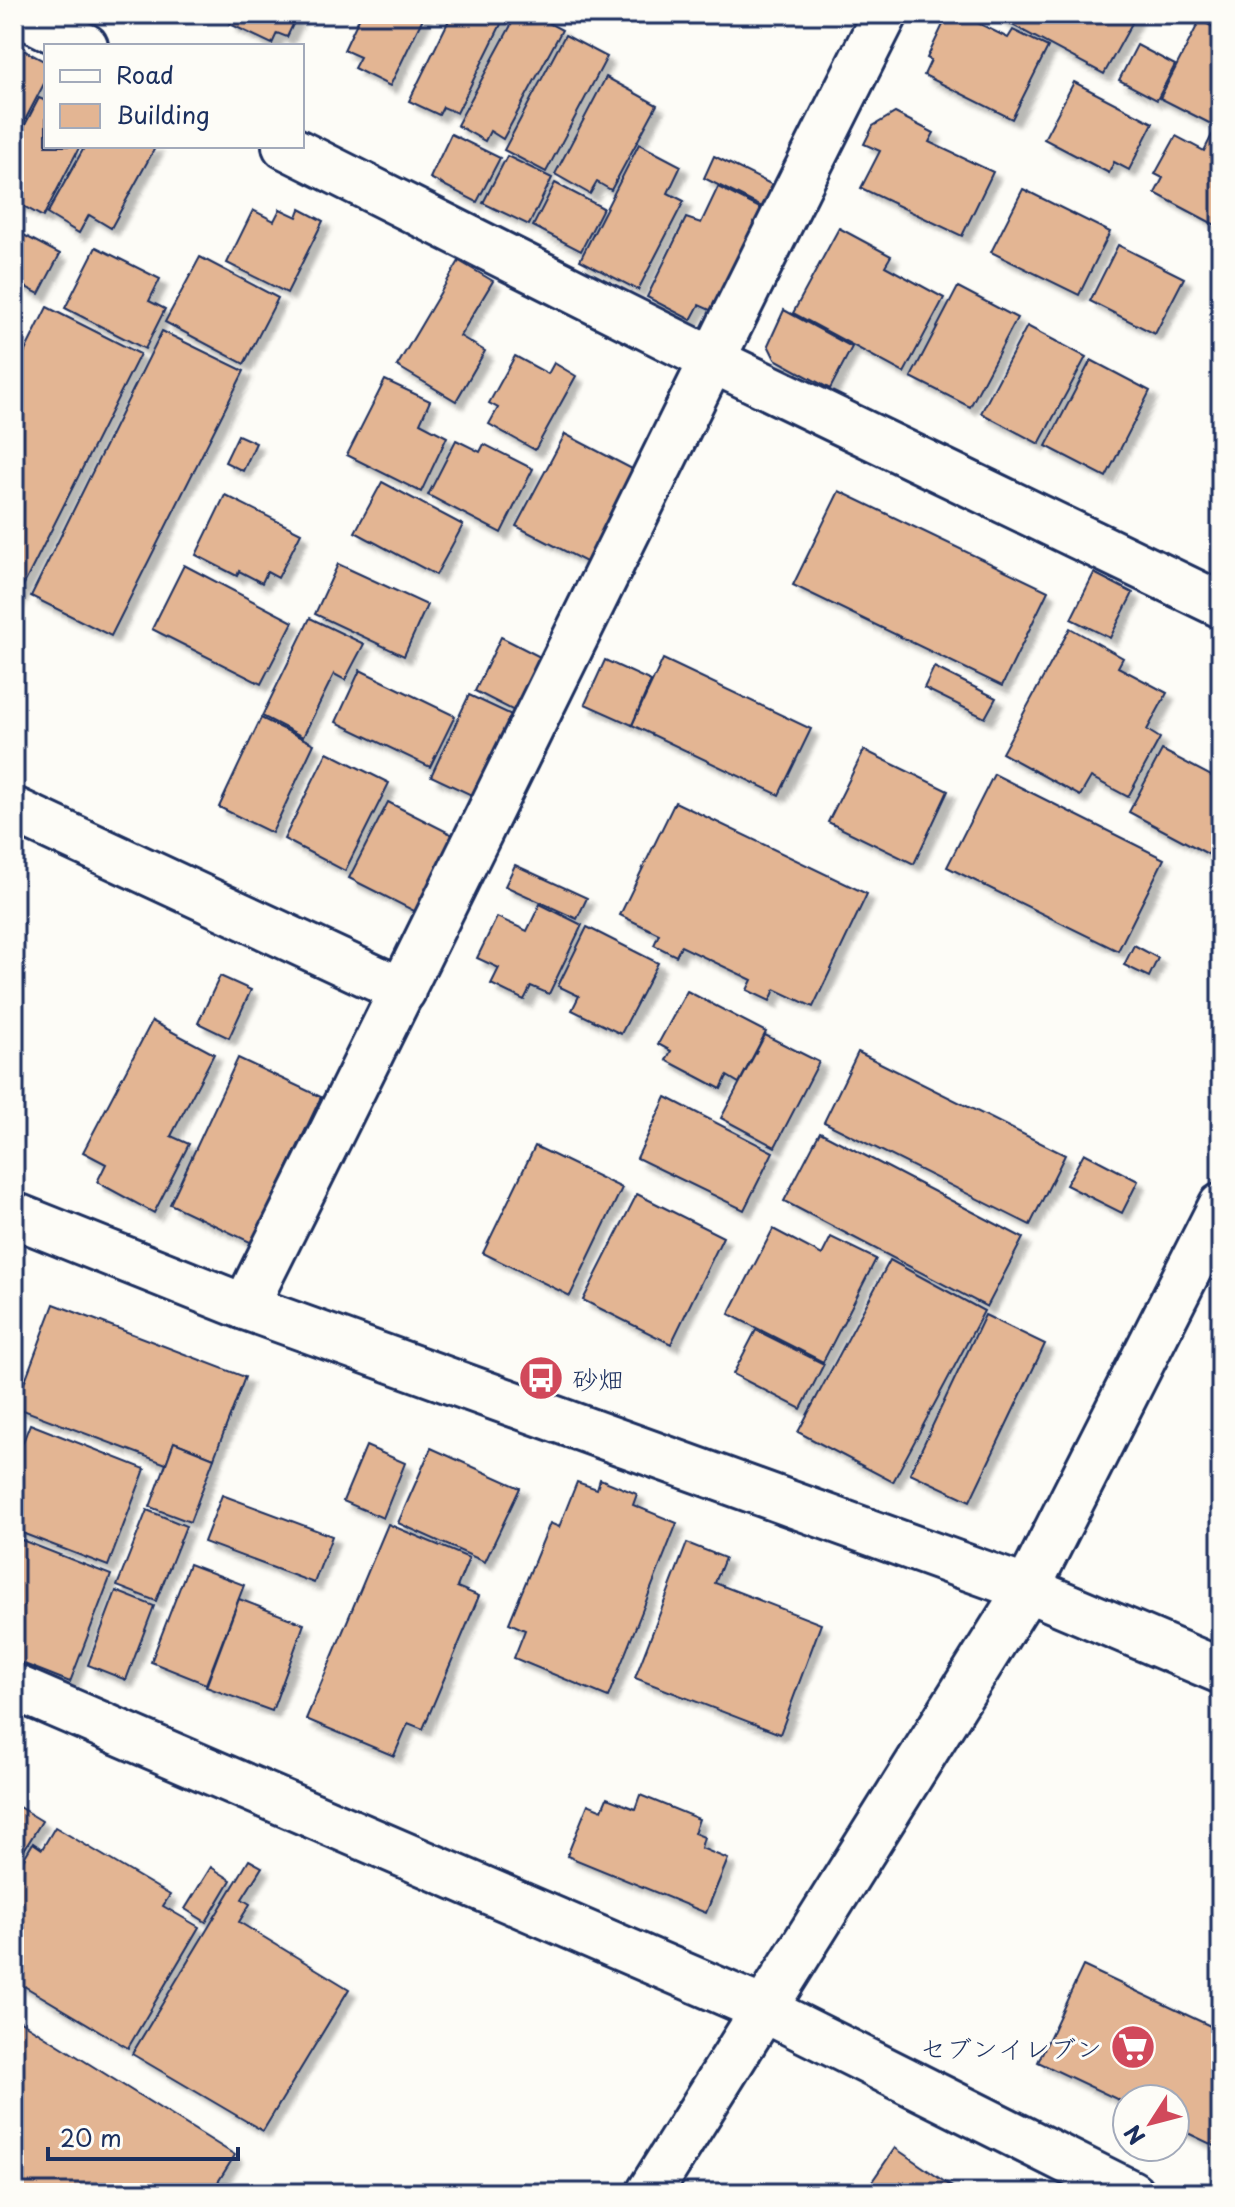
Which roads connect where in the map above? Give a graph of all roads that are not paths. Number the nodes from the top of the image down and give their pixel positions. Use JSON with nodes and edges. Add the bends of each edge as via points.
{"nodes":[{"id":1,"x":21,"y":14,"type":"edge"},
{"id":2,"x":885,"y":14,"type":"edge"},
{"id":3,"x":81,"y":44,"type":"edge"},
{"id":4,"x":289,"y":148,"type":"edge"},
{"id":5,"x":710,"y":359,"type":"junction"},
{"id":6,"x":1221,"y":605,"type":"edge"},
{"id":7,"x":14,"y":810,"type":"edge"},
{"id":8,"x":403,"y":991,"type":"junction"},
{"id":9,"x":1221,"y":1206,"type":"edge"},
{"id":10,"x":14,"y":1215,"type":"edge"},
{"id":11,"x":245,"y":1307,"type":"junction"},
{"id":12,"x":1027,"y":1589,"type":"junction"},
{"id":13,"x":1221,"y":1671,"type":"edge"},
{"id":14,"x":14,"y":1687,"type":"edge"},
{"id":15,"x":765,"y":2010,"type":"junction"},
{"id":16,"x":649,"y":2193,"type":"edge"},
{"id":17,"x":1131,"y":2193,"type":"edge"}],
"edges":[{"from":1,"to":3,"type":"street"},
{"from":2,"to":5,"type":"street"},
{"from":4,"to":5,"type":"street"},
{"from":5,"to":6,"type":"street"},
{"from":5,"to":8,"type":"street"},
{"from":7,"to":8,"type":"street"},
{"from":8,"to":11,"type":"street"},
{"from":9,"to":12,"type":"street"},
{"from":10,"to":11,"type":"street"},
{"from":11,"to":12,"type":"street"},
{"from":12,"to":13,"type":"street"},
{"from":12,"to":15,"type":"street"},
{"from":14,"to":15,"type":"street"},
{"from":15,"to":16,"type":"street"},
{"from":15,"to":17,"type":"street"}]}
